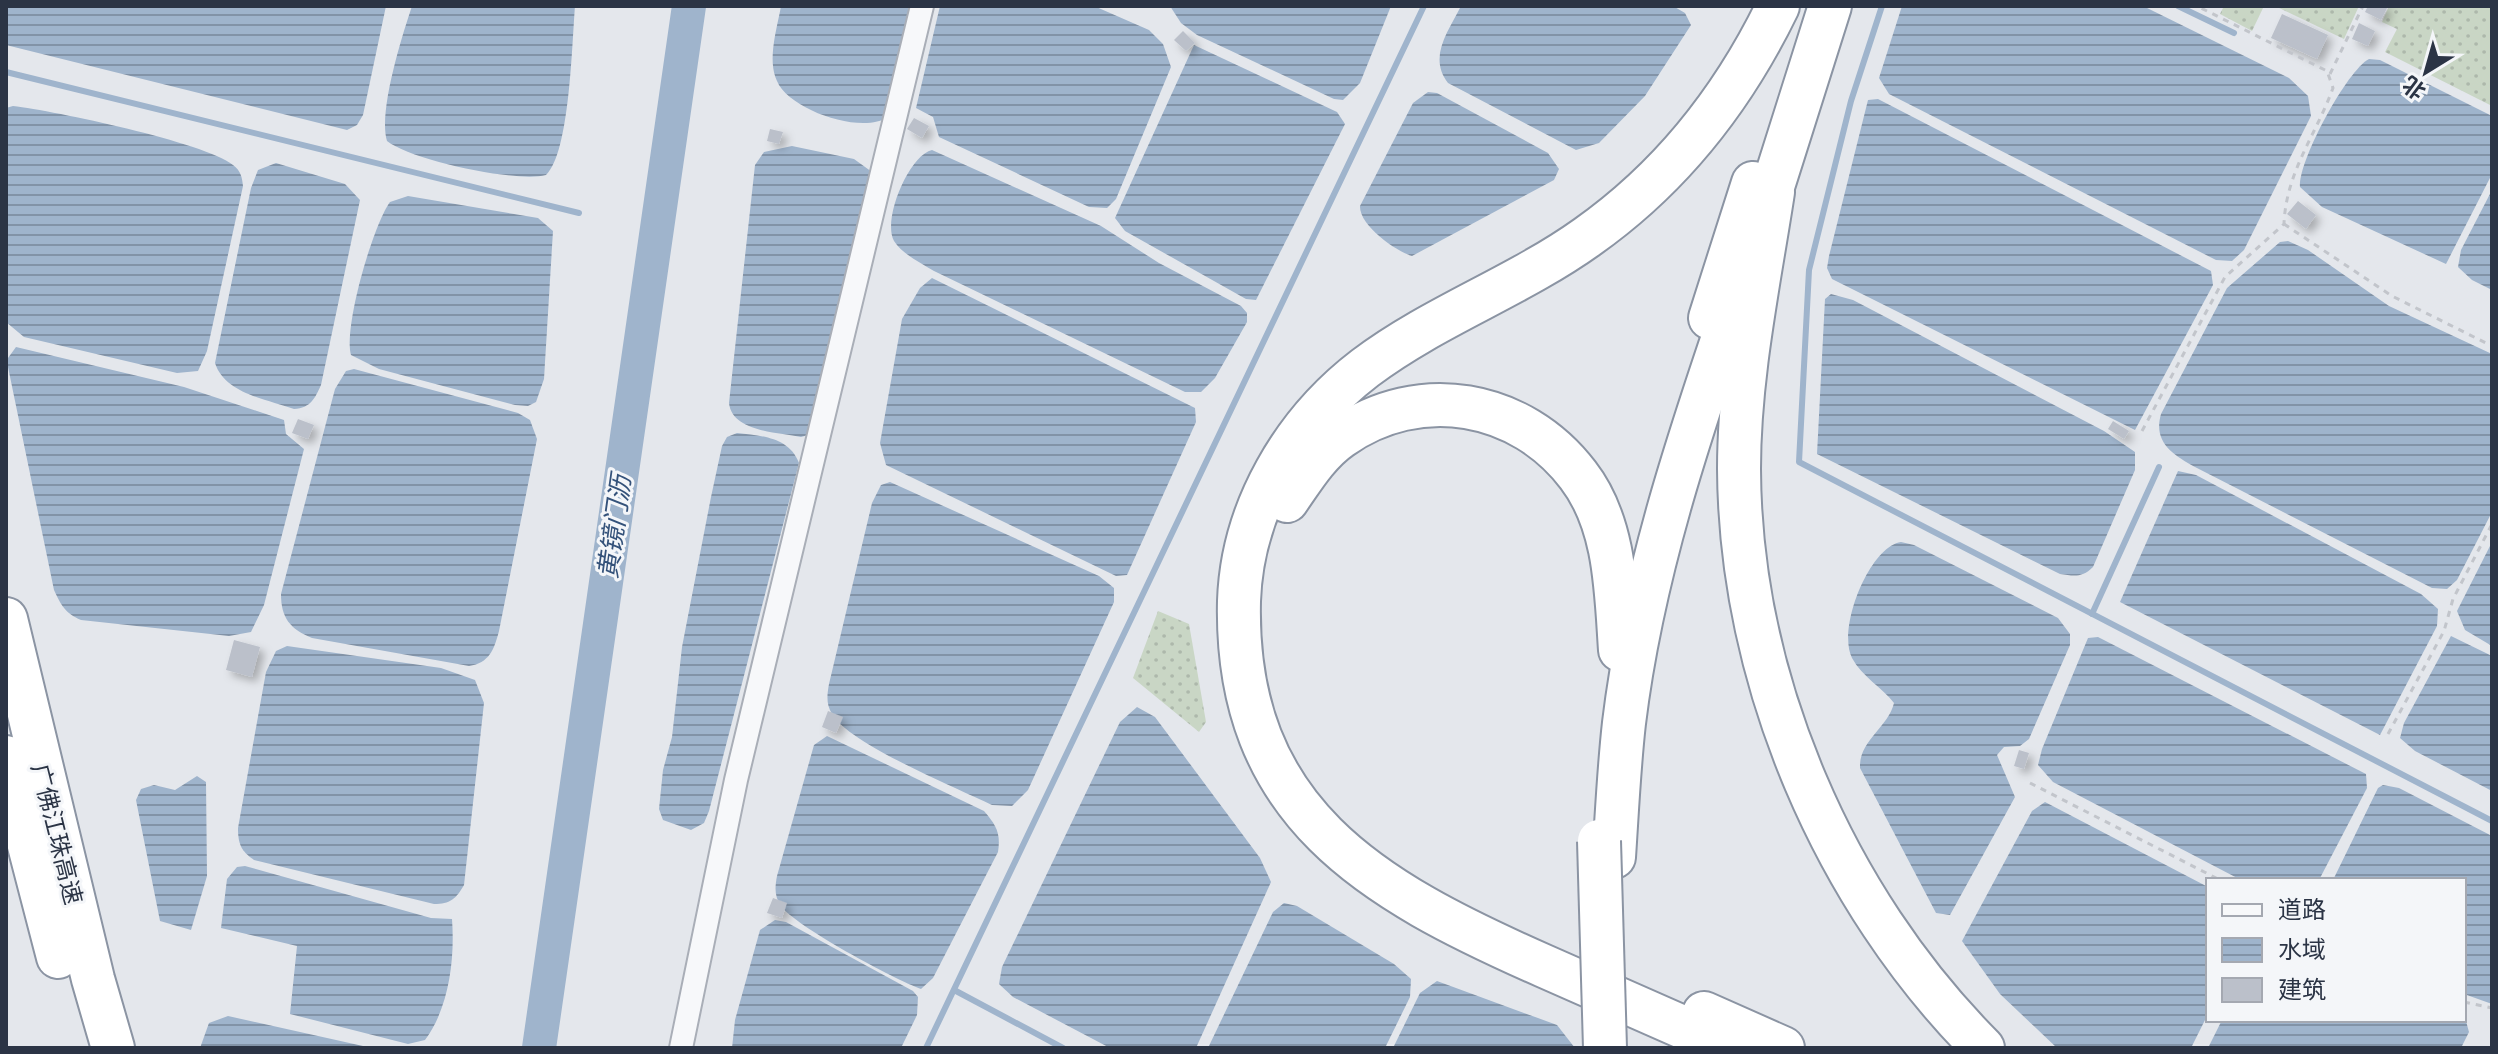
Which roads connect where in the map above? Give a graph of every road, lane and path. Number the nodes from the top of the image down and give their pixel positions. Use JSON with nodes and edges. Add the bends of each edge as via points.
{"nodes":[{"id":1,"x":922,"y":6,"type":"edge"},
{"id":2,"x":1778,"y":6,"type":"edge"},
{"id":3,"x":1809,"y":6,"type":"edge"},
{"id":4,"x":1830,"y":6,"type":"edge"},
{"id":5,"x":2197,"y":6,"type":"edge"},
{"id":6,"x":2363,"y":6,"type":"edge"},
{"id":7,"x":2330,"y":74,"type":"junction"},
{"id":8,"x":1773,"y":192,"type":"junction"},
{"id":9,"x":2284,"y":224,"type":"junction"},
{"id":10,"x":2492,"y":346,"type":"edge"},
{"id":11,"x":2142,"y":431,"type":"dead end"},
{"id":12,"x":1678,"y":445,"type":"junction"},
{"id":13,"x":2492,"y":524,"type":"edge"},
{"id":14,"x":6,"y":619,"type":"edge"},
{"id":15,"x":1620,"y":650,"type":"junction"},
{"id":16,"x":2388,"y":734,"type":"dead end"},
{"id":17,"x":6,"y":757,"type":"edge"},
{"id":18,"x":2030,"y":783,"type":"dead end"},
{"id":19,"x":2216,"y":878,"type":"edge"},
{"id":20,"x":2466,"y":1002,"type":"edge"},
{"id":21,"x":2492,"y":1008,"type":"edge"},
{"id":22,"x":83,"y":1048,"type":"edge"},
{"id":23,"x":113,"y":1048,"type":"edge"},
{"id":24,"x":681,"y":1048,"type":"edge"},
{"id":25,"x":1605,"y":1048,"type":"edge"},
{"id":26,"x":1624,"y":1048,"type":"edge"},
{"id":27,"x":1730,"y":1048,"type":"edge"},
{"id":28,"x":1783,"y":1048,"type":"edge"},
{"id":29,"x":1983,"y":1048,"type":"edge"}],
"edges":[{"from":1,"to":24,"type":"street","via":[[736,780]]},
{"from":2,"to":27,"type":"highway","via":[[1742,76],[1700,133],[1646,188],[1586,238],[1364,369],[1319,411],[1280,460],[1256,513],[1240,581],[1241,658],[1251,710],[1276,768],[1312,822],[1362,870],[1413,904],[1492,943]]},
{"from":3,"to":12,"type":"highway"},
{"from":4,"to":8,"type":"highway"},
{"from":5,"to":7,"type":"path"},
{"from":6,"to":7,"type":"path"},
{"from":7,"to":9,"type":"path","via":[[2331,94],[2285,196]]},
{"from":8,"to":12,"type":"highway"},
{"from":8,"to":29,"type":"highway","via":[[1745,372],[1739,468],[1744,555],[1761,645],[1787,734],[1830,832],[1883,926],[1949,1013]]},
{"from":9,"to":10,"type":"path","via":[[2392,296]]},
{"from":9,"to":11,"type":"path","via":[[2225,277]]},
{"from":12,"to":15,"type":"highway"},
{"from":12,"to":26,"type":"highway","via":[[1624,722],[1614,857]]},
{"from":13,"to":16,"type":"path","via":[[2453,599],[2444,631]]},
{"from":14,"to":23,"type":"highway","name":"广佛江珠高速"},
{"from":15,"to":25,"type":"highway","bridge":true,"via":[[1599,841]]},
{"from":15,"to":28,"type":"highway","via":[[1605,528],[1579,476],[1547,442],[1510,418],[1468,405],[1426,404],[1370,420],[1339,438],[1286,503],[1263,597],[1267,670],[1277,710],[1330,807],[1372,848],[1431,887],[1517,931]]},
{"from":17,"to":22,"type":"highway","name":"广佛江珠高速"},
{"from":18,"to":19,"type":"path"},
{"from":20,"to":21,"type":"path"}]}
